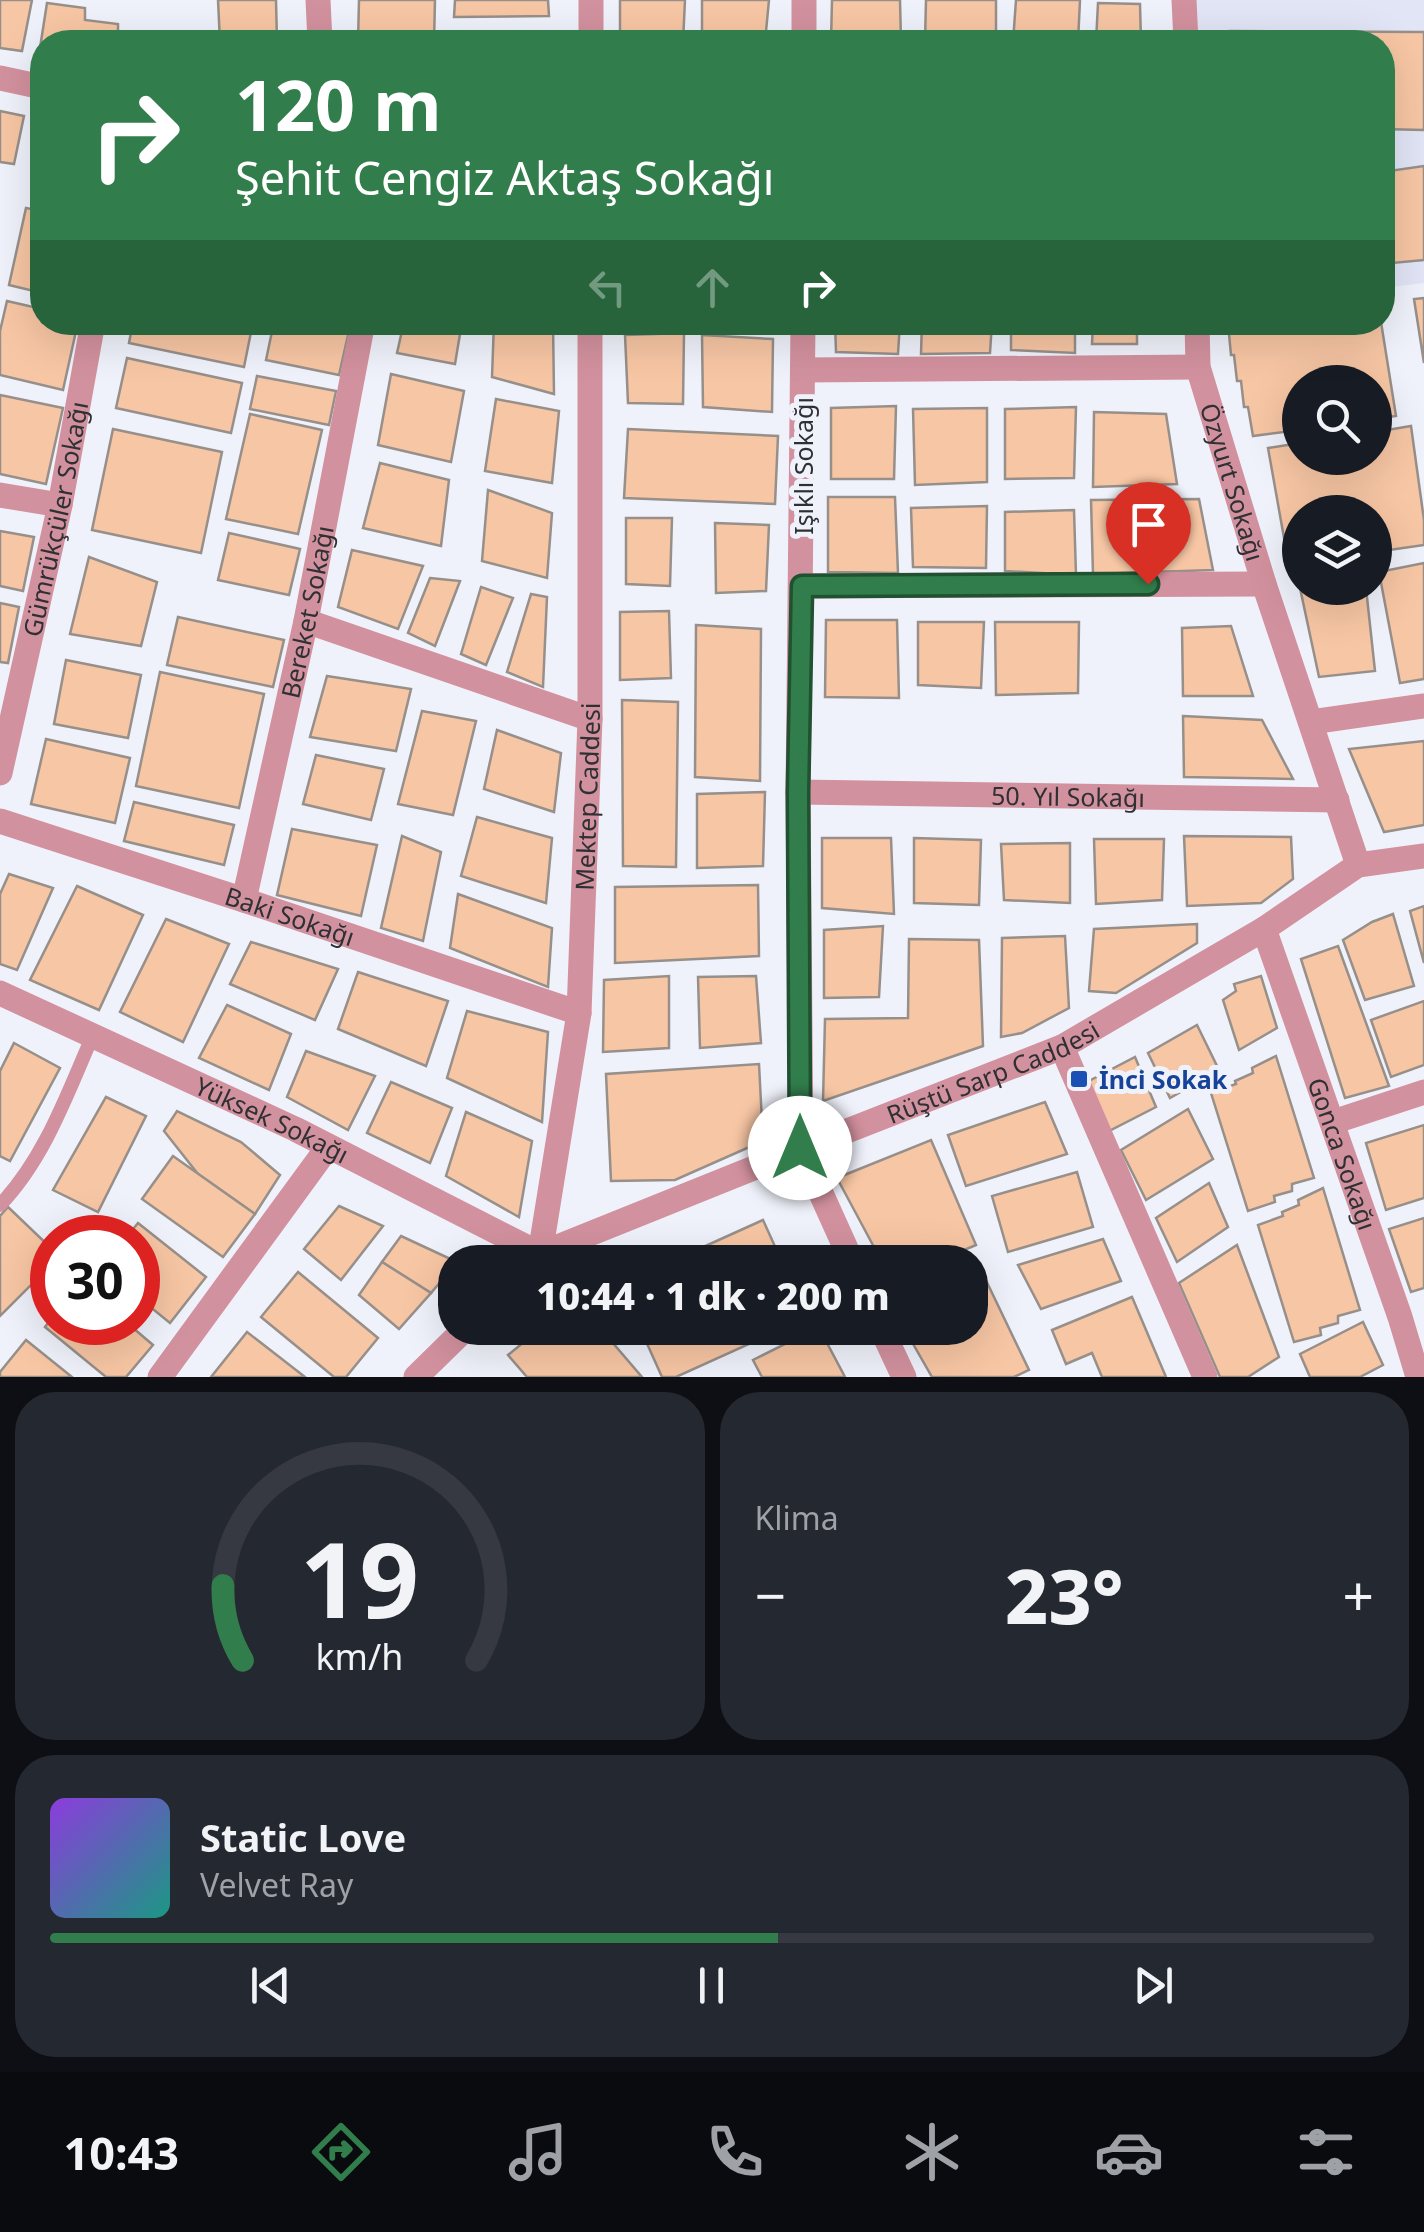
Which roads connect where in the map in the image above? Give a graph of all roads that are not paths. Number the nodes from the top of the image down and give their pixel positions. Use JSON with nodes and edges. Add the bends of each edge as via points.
{"nodes":[{"id":1,"x":318,"y":0,"type":"edge"},
{"id":2,"x":591,"y":0,"type":"edge"},
{"id":3,"x":804,"y":0,"type":"edge"},
{"id":4,"x":1184,"y":0,"type":"edge"},
{"id":5,"x":319,"y":30,"type":"edge"},
{"id":6,"x":591,"y":30,"type":"edge"},
{"id":7,"x":804,"y":30,"type":"edge"},
{"id":8,"x":1185,"y":30,"type":"edge"},
{"id":9,"x":0,"y":78,"type":"edge"},
{"id":10,"x":30,"y":84,"type":"edge"},
{"id":11,"x":91,"y":335,"type":"edge"},
{"id":12,"x":361,"y":335,"type":"edge"},
{"id":13,"x":590,"y":335,"type":"edge"},
{"id":14,"x":804,"y":335,"type":"edge"},
{"id":15,"x":1197,"y":335,"type":"edge"},
{"id":16,"x":1198,"y":367,"type":"junction"},
{"id":17,"x":804,"y":370,"type":"junction"},
{"id":18,"x":0,"y":495,"type":"edge"},
{"id":19,"x":60,"y":505,"type":"junction"},
{"id":20,"x":1264,"y":584,"type":"junction"},
{"id":21,"x":802,"y":586,"type":"junction"},
{"id":22,"x":306,"y":621,"type":"junction"},
{"id":23,"x":1424,"y":706,"type":"edge"},
{"id":24,"x":590,"y":719,"type":"junction"},
{"id":25,"x":1310,"y":722,"type":"junction"},
{"id":26,"x":0,"y":773,"type":"edge"},
{"id":27,"x":798,"y":792,"type":"junction"},
{"id":28,"x":1337,"y":800,"type":"junction"},
{"id":29,"x":0,"y":821,"type":"edge"},
{"id":30,"x":1424,"y":856,"type":"edge"},
{"id":31,"x":1358,"y":865,"type":"junction"},
{"id":32,"x":244,"y":900,"type":"junction"},
{"id":33,"x":1264,"y":928,"type":"junction"},
{"id":34,"x":0,"y":993,"type":"edge"},
{"id":35,"x":579,"y":1014,"type":"junction"},
{"id":36,"x":93,"y":1035,"type":"junction"},
{"id":37,"x":1062,"y":1047,"type":"junction"},
{"id":38,"x":1424,"y":1092,"type":"edge"},
{"id":39,"x":1333,"y":1122,"type":"junction"},
{"id":40,"x":328,"y":1146,"type":"junction"},
{"id":41,"x":800,"y":1148,"type":"junction"},
{"id":42,"x":0,"y":1205,"type":"edge"},
{"id":43,"x":512,"y":1245,"type":"edge"},
{"id":44,"x":538,"y":1245,"type":"edge"},
{"id":45,"x":567,"y":1245,"type":"edge"},
{"id":46,"x":844,"y":1245,"type":"edge"},
{"id":47,"x":1412,"y":1313,"type":"edge"},
{"id":48,"x":449,"y":1345,"type":"edge"},
{"id":49,"x":890,"y":1345,"type":"edge"},
{"id":50,"x":160,"y":1377,"type":"edge"},
{"id":51,"x":416,"y":1377,"type":"edge"},
{"id":52,"x":904,"y":1377,"type":"edge"},
{"id":53,"x":1205,"y":1377,"type":"edge"},
{"id":54,"x":1418,"y":1377,"type":"edge"}],
"edges":[{"from":1,"to":5,"type":"street"},
{"from":2,"to":6,"type":"street"},
{"from":3,"to":7,"type":"street"},
{"from":4,"to":8,"type":"street"},
{"from":9,"to":10,"type":"street"},
{"from":11,"to":19,"type":"street","name":"Gümrükçüler Sokağı"},
{"from":12,"to":22,"type":"street","name":"Bereket Sokağı"},
{"from":13,"to":24,"type":"street","name":"Mektep Caddesi"},
{"from":14,"to":17,"type":"street","name":"Işıklı Sokağı"},
{"from":15,"to":16,"type":"street","name":"Özyurt Sokağı"},
{"from":16,"to":17,"type":"street"},
{"from":16,"to":20,"type":"street","name":"Özyurt Sokağı"},
{"from":17,"to":21,"type":"street","name":"Işıklı Sokağı"},
{"from":18,"to":19,"type":"street"},
{"from":19,"to":26,"type":"street","name":"Gümrükçüler Sokağı"},
{"from":20,"to":21,"type":"street"},
{"from":20,"to":25,"type":"street","name":"Özyurt Sokağı"},
{"from":21,"to":27,"type":"street","name":"Işıklı Sokağı"},
{"from":22,"to":24,"type":"street"},
{"from":22,"to":32,"type":"street","name":"Bereket Sokağı"},
{"from":23,"to":25,"type":"street"},
{"from":24,"to":35,"type":"street","name":"Mektep Caddesi"},
{"from":25,"to":28,"type":"street","name":"Özyurt Sokağı"},
{"from":27,"to":28,"type":"street","name":"50. Yıl Sokağı"},
{"from":27,"to":41,"type":"street","name":"Işıklı Sokağı"},
{"from":28,"to":31,"type":"street","name":"Özyurt Sokağı"},
{"from":29,"to":32,"type":"street","name":"Baki Sokağı"},
{"from":30,"to":31,"type":"street","name":"Rüştü Sarp Caddesi"},
{"from":31,"to":33,"type":"street","name":"Rüştü Sarp Caddesi"},
{"from":32,"to":35,"type":"street","name":"Baki Sokağı"},
{"from":33,"to":37,"type":"street","name":"Rüştü Sarp Caddesi"},
{"from":33,"to":39,"type":"street","name":"Gonca Sokağı"},
{"from":34,"to":36,"type":"street","name":"Yüksek Sokağı"},
{"from":35,"to":44,"type":"street","name":"Mektep Caddesi"},
{"from":36,"to":40,"type":"street","name":"Yüksek Sokağı"},
{"from":36,"to":42,"type":"lane","via":[[46,1140]]},
{"from":37,"to":41,"type":"street","name":"Rüştü Sarp Caddesi"},
{"from":37,"to":53,"type":"street"},
{"from":38,"to":39,"type":"street"},
{"from":39,"to":47,"type":"street","name":"Gonca Sokağı"},
{"from":40,"to":43,"type":"street","name":"Yüksek Sokağı"},
{"from":40,"to":50,"type":"street"},
{"from":41,"to":45,"type":"street","name":"Rüştü Sarp Caddesi"},
{"from":41,"to":46,"type":"street"},
{"from":47,"to":54,"type":"street","name":"Gonca Sokağı"},
{"from":48,"to":51,"type":"street"},
{"from":49,"to":52,"type":"street"}]}
